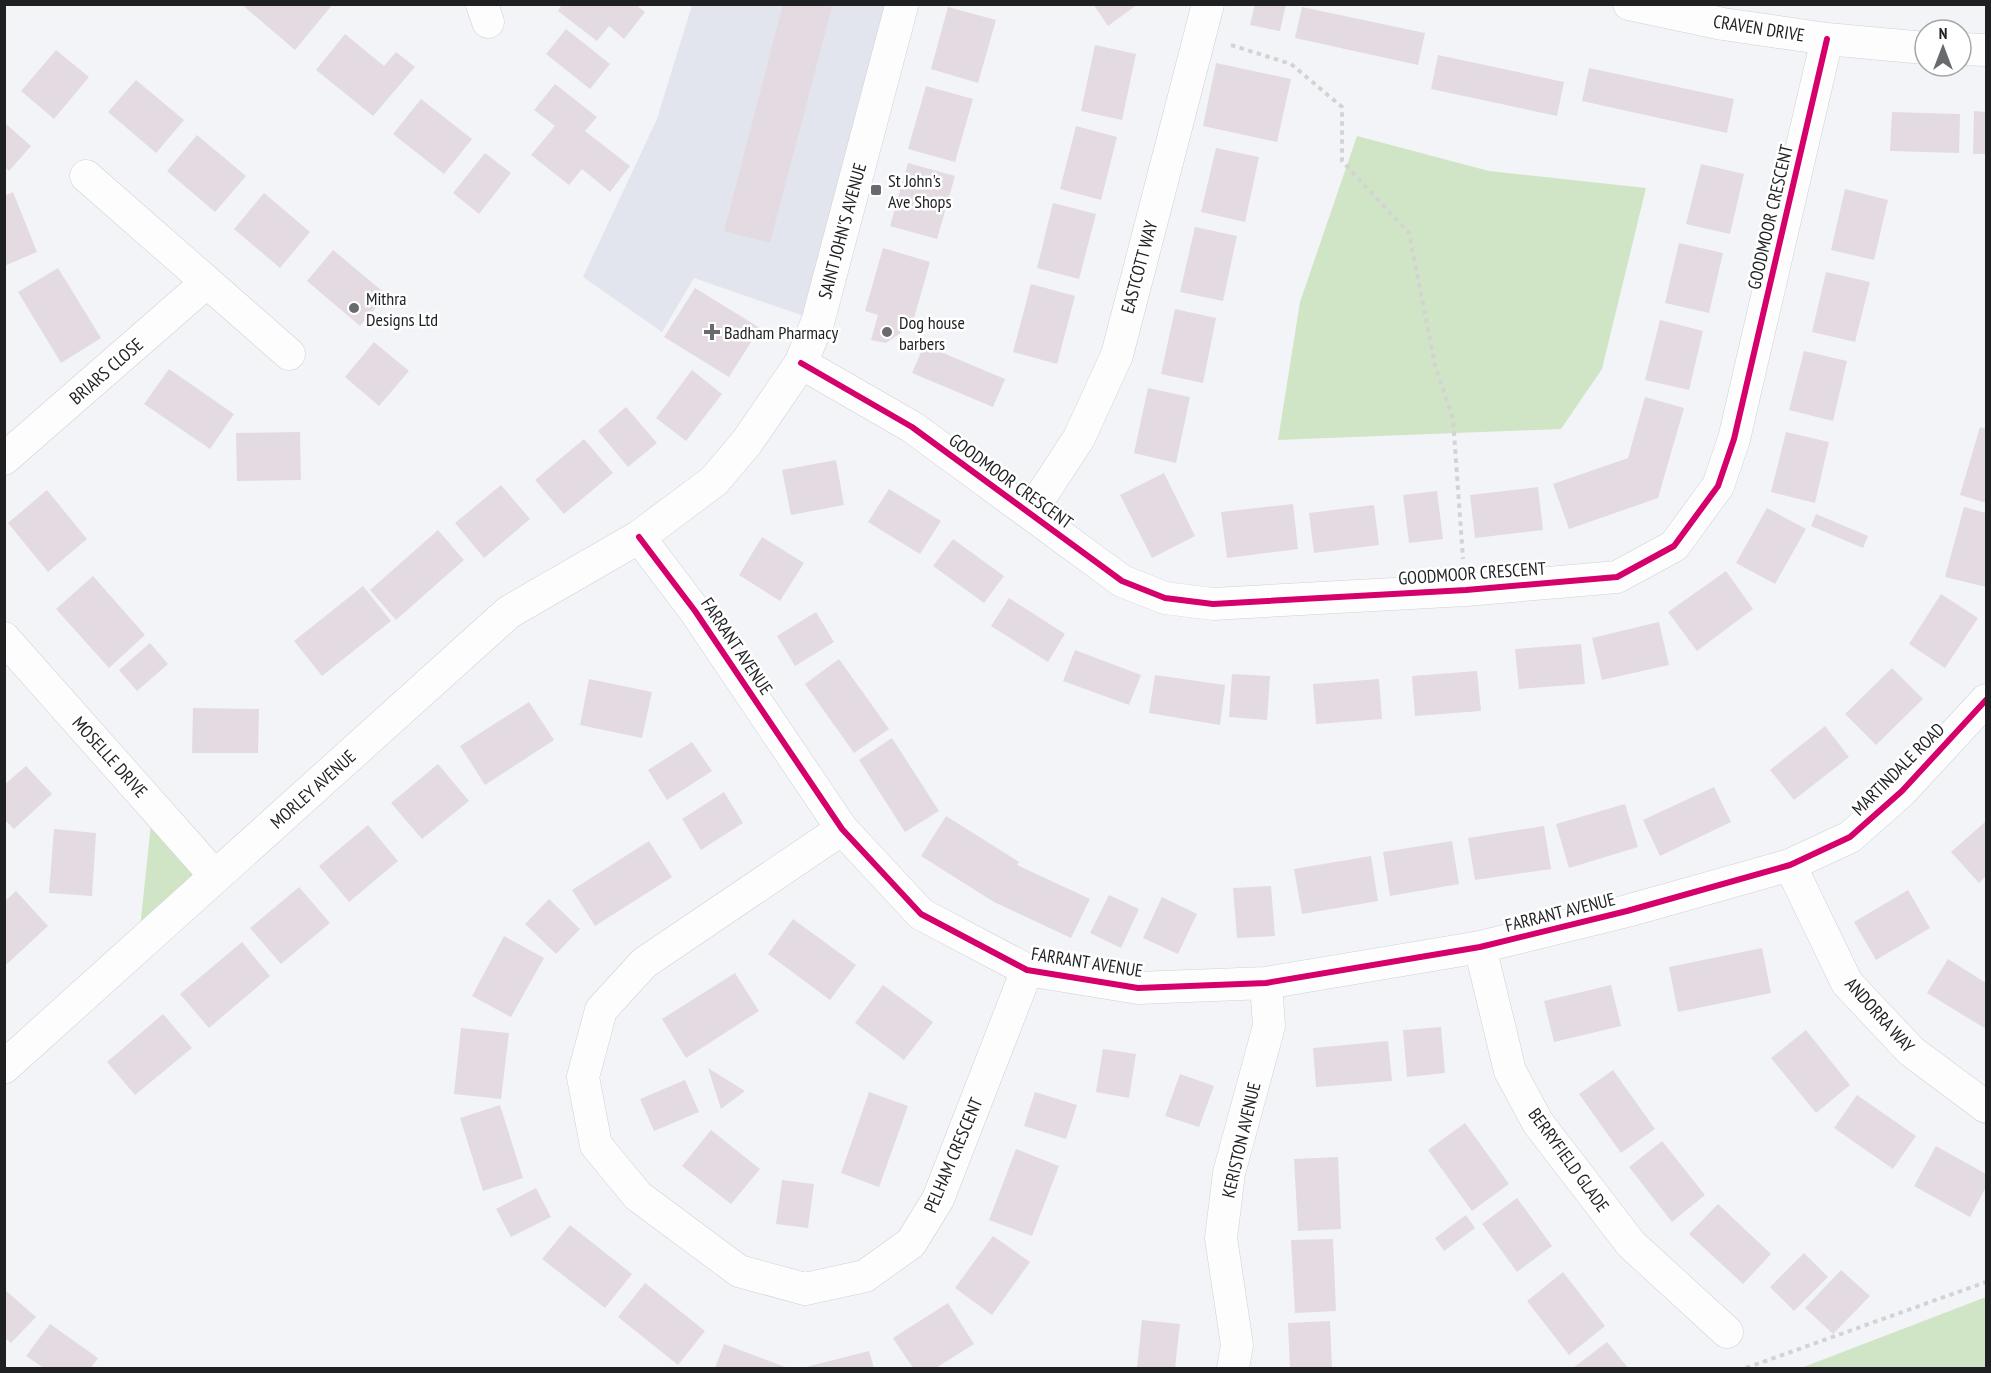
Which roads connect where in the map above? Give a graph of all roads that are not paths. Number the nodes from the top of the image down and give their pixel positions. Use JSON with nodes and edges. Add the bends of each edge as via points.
{"nodes":[{"id":1,"x":902,"y":4,"type":"edge"},
{"id":2,"x":1208,"y":4,"type":"edge"},
{"id":3,"x":1629,"y":4,"type":"edge"},
{"id":4,"x":1827,"y":39,"type":"junction"},
{"id":5,"x":1913,"y":47,"type":"edge"},
{"id":6,"x":86,"y":176,"type":"dead end"},
{"id":7,"x":207,"y":282,"type":"junction"},
{"id":8,"x":289,"y":354,"type":"dead end"},
{"id":9,"x":801,"y":363,"type":"junction"},
{"id":10,"x":4,"y":459,"type":"edge"},
{"id":11,"x":1030,"y":513,"type":"junction"},
{"id":12,"x":639,"y":537,"type":"junction"},
{"id":13,"x":4,"y":638,"type":"edge"},
{"id":14,"x":1986,"y":700,"type":"edge"},
{"id":15,"x":842,"y":829,"type":"junction"},
{"id":16,"x":1790,"y":865,"type":"junction"},
{"id":17,"x":216,"y":877,"type":"junction"},
{"id":18,"x":1480,"y":947,"type":"junction"},
{"id":19,"x":1027,"y":970,"type":"junction"},
{"id":20,"x":1266,"y":983,"type":"junction"},
{"id":21,"x":4,"y":1067,"type":"edge"},
{"id":22,"x":1986,"y":1107,"type":"edge"},
{"id":23,"x":1727,"y":1332,"type":"dead end"},
{"id":24,"x":1233,"y":1368,"type":"edge"}],
"edges":[{"from":1,"to":9,"type":"street","name":"SAINT JOHN'S AVENUE","via":[[818,321]]},
{"from":2,"to":11,"type":"street","name":"EASTCOTT WAY","via":[[1117,355],[1079,438]]},
{"from":3,"to":4,"type":"street","name":"CRAVEN DRIVE","via":[[1724,24]]},
{"from":4,"to":5,"type":"street","name":"CRAVEN DRIVE"},
{"from":4,"to":11,"type":"street","name":"GOODMOOR CRESCENT","via":[[1734,438],[1718,486],[1674,546],[1617,577],[1213,604],[1165,598],[1122,581]]},
{"from":6,"to":7,"type":"street"},
{"from":7,"to":8,"type":"street"},
{"from":7,"to":10,"type":"street","name":"BRIARS CLOSE"},
{"from":9,"to":11,"type":"street","name":"GOODMOOR CRESCENT","via":[[912,427]]},
{"from":9,"to":12,"type":"street","name":"SAINT JOHN'S AVENUE","via":[[747,442],[714,481]]},
{"from":12,"to":15,"type":"street","name":"FARRANT AVENUE","via":[[695,611]]},
{"from":12,"to":17,"type":"street","name":"MORLEY AVENUE","via":[[509,612]]},
{"from":13,"to":17,"type":"street","name":"MOSELLE DRIVE"},
{"from":14,"to":16,"type":"street","name":"MARTINDALE ROAD","via":[[1902,791],[1850,837]]},
{"from":15,"to":19,"type":"street","name":"FARRANT AVENUE","via":[[921,914]]},
{"from":15,"to":19,"type":"street","name":"PELHAM CRESCENT","via":[[644,963],[601,1010],[583,1077],[596,1145],[638,1196],[739,1271],[805,1289],[865,1276],[910,1243],[938,1199]]},
{"from":16,"to":18,"type":"street","name":"FARRANT AVENUE"},
{"from":16,"to":22,"type":"street","name":"ANDORRA WAY","via":[[1847,983],[1911,1052]]},
{"from":17,"to":21,"type":"street","name":"MORLEY AVENUE"},
{"from":18,"to":20,"type":"street","name":"FARRANT AVENUE"},
{"from":18,"to":23,"type":"street","name":"BERRYFIELD GLADE","via":[[1510,1071],[1538,1123],[1631,1244]]},
{"from":19,"to":20,"type":"street","name":"FARRANT AVENUE","via":[[1138,988]]},
{"from":20,"to":24,"type":"street","name":"KERISTON AVENUE","via":[[1269,1026],[1229,1173],[1221,1238],[1237,1345]]}]}
